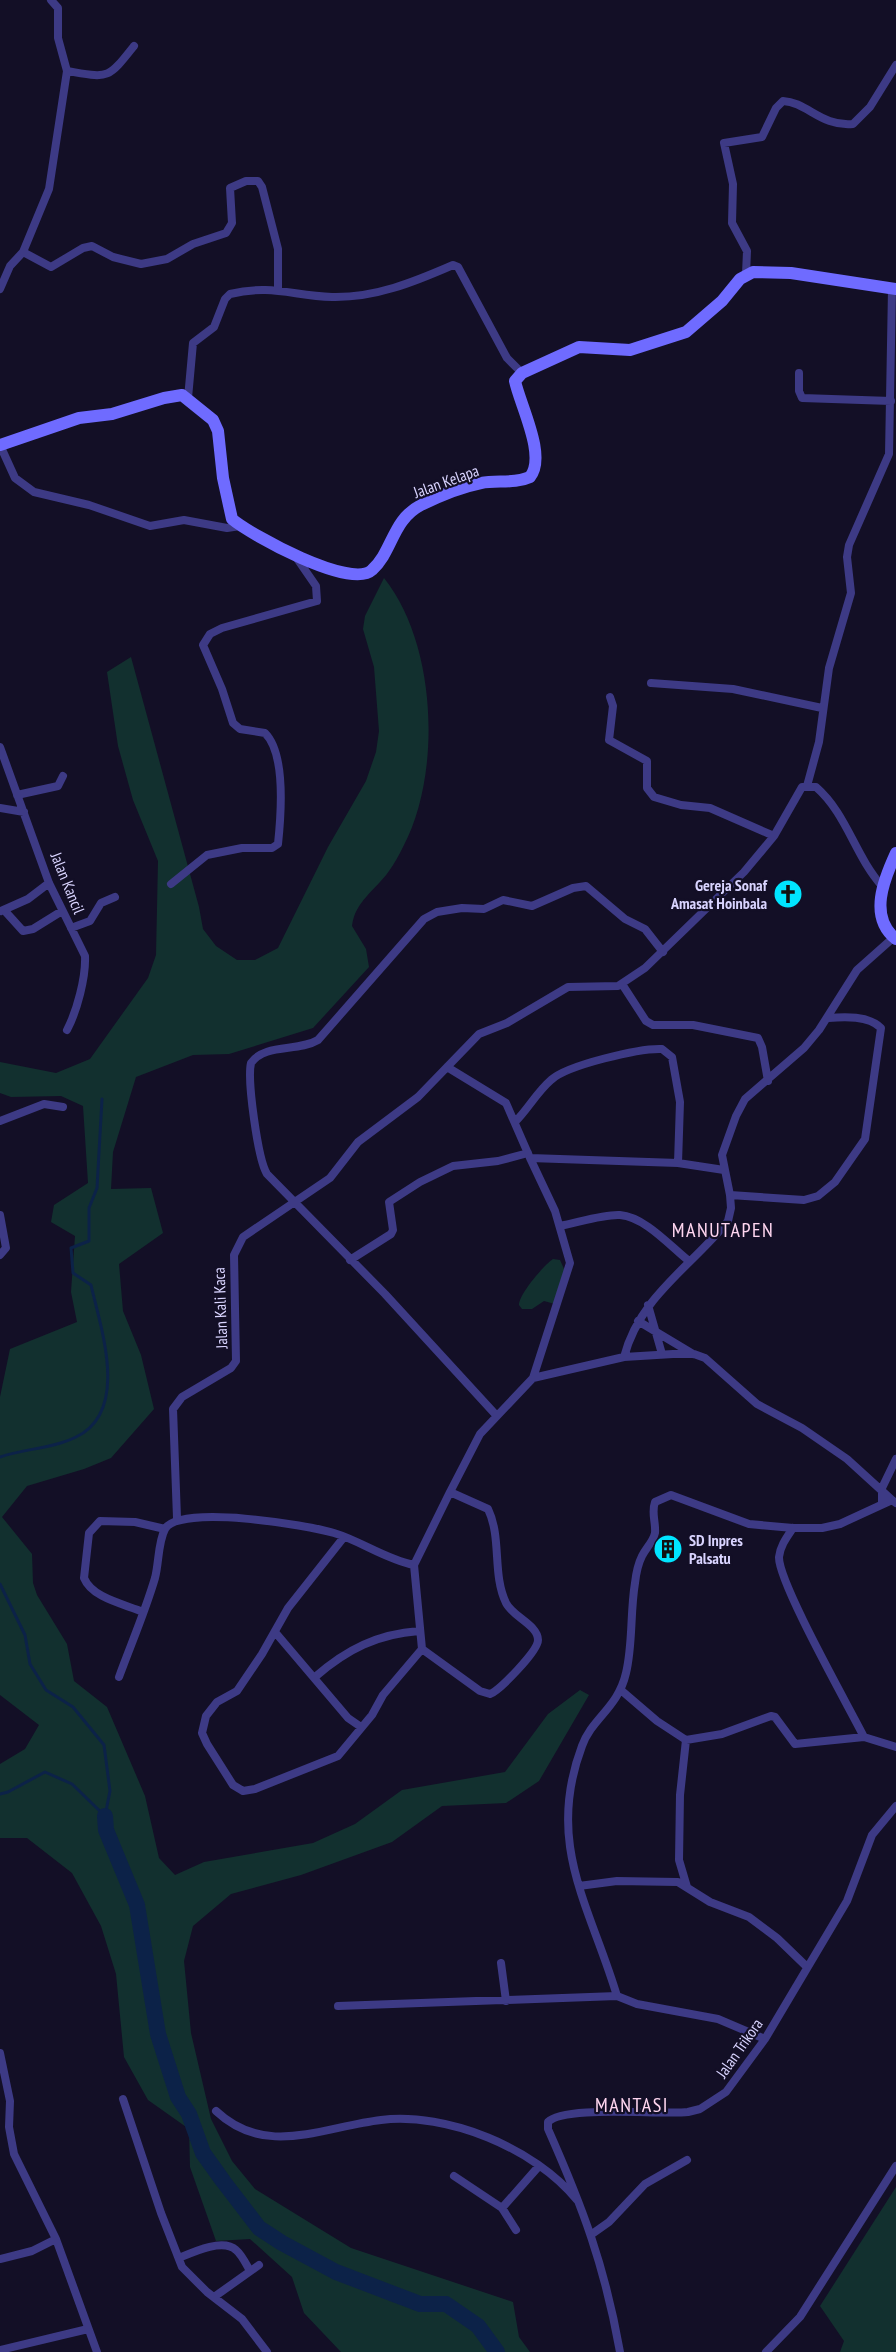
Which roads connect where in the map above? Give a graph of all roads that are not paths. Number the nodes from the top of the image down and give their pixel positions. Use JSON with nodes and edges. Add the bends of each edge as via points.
{"nodes":[{"id":1,"x":51,"y":0,"type":"edge"},
{"id":2,"x":134,"y":46,"type":"dead end"},
{"id":3,"x":896,"y":65,"type":"edge"},
{"id":4,"x":67,"y":71,"type":"junction"},
{"id":5,"x":23,"y":252,"type":"junction"},
{"id":6,"x":746,"y":274,"type":"junction"},
{"id":7,"x":0,"y":289,"type":"edge"},
{"id":8,"x":278,"y":289,"type":"junction"},
{"id":9,"x":894,"y":289,"type":"edge"},
{"id":10,"x":894,"y":358,"type":"edge"},
{"id":11,"x":522,"y":373,"type":"junction"},
{"id":12,"x":799,"y":373,"type":"dead end"},
{"id":13,"x":188,"y":398,"type":"junction"},
{"id":14,"x":891,"y":401,"type":"junction"},
{"id":15,"x":0,"y":445,"type":"edge"},
{"id":16,"x":240,"y":526,"type":"junction"},
{"id":17,"x":296,"y":557,"type":"junction"},
{"id":18,"x":651,"y":683,"type":"dead end"},
{"id":19,"x":610,"y":697,"type":"dead end"},
{"id":20,"x":822,"y":708,"type":"junction"},
{"id":21,"x":0,"y":747,"type":"edge"},
{"id":22,"x":63,"y":776,"type":"dead end"},
{"id":23,"x":807,"y":786,"type":"junction"},
{"id":24,"x":17,"y":795,"type":"junction"},
{"id":25,"x":0,"y":808,"type":"edge"},
{"id":26,"x":24,"y":812,"type":"junction"},
{"id":27,"x":774,"y":836,"type":"junction"},
{"id":28,"x":896,"y":853,"type":"edge"},
{"id":29,"x":49,"y":883,"type":"junction"},
{"id":30,"x":171,"y":884,"type":"dead end"},
{"id":31,"x":882,"y":886,"type":"junction"},
{"id":32,"x":115,"y":897,"type":"dead end"},
{"id":33,"x":2,"y":911,"type":"edge"},
{"id":34,"x":62,"y":911,"type":"junction"},
{"id":35,"x":71,"y":928,"type":"junction"},
{"id":36,"x":895,"y":938,"type":"edge"},
{"id":37,"x":663,"y":952,"type":"junction"},
{"id":38,"x":622,"y":984,"type":"junction"},
{"id":39,"x":826,"y":1018,"type":"junction"},
{"id":40,"x":67,"y":1030,"type":"dead end"},
{"id":41,"x":447,"y":1066,"type":"junction"},
{"id":42,"x":768,"y":1081,"type":"junction"},
{"id":43,"x":63,"y":1107,"type":"dead end"},
{"id":44,"x":0,"y":1122,"type":"edge"},
{"id":45,"x":515,"y":1122,"type":"junction"},
{"id":46,"x":529,"y":1156,"type":"junction"},
{"id":47,"x":678,"y":1163,"type":"junction"},
{"id":48,"x":724,"y":1170,"type":"junction"},
{"id":49,"x":730,"y":1195,"type":"junction"},
{"id":50,"x":296,"y":1202,"type":"junction"},
{"id":51,"x":0,"y":1215,"type":"edge"},
{"id":52,"x":560,"y":1226,"type":"junction"},
{"id":53,"x":0,"y":1255,"type":"edge"},
{"id":54,"x":350,"y":1260,"type":"junction"},
{"id":55,"x":689,"y":1261,"type":"junction"},
{"id":56,"x":648,"y":1305,"type":"junction"},
{"id":57,"x":639,"y":1321,"type":"junction"},
{"id":58,"x":656,"y":1331,"type":"junction"},
{"id":59,"x":662,"y":1354,"type":"junction"},
{"id":60,"x":694,"y":1354,"type":"junction"},
{"id":61,"x":624,"y":1357,"type":"junction"},
{"id":62,"x":533,"y":1378,"type":"junction"},
{"id":63,"x":496,"y":1415,"type":"junction"},
{"id":64,"x":896,"y":1459,"type":"edge"},
{"id":65,"x":882,"y":1488,"type":"junction"},
{"id":66,"x":450,"y":1492,"type":"junction"},
{"id":67,"x":894,"y":1502,"type":"edge"},
{"id":68,"x":882,"y":1504,"type":"junction"},
{"id":69,"x":177,"y":1518,"type":"junction"},
{"id":70,"x":793,"y":1528,"type":"junction"},
{"id":71,"x":165,"y":1529,"type":"junction"},
{"id":72,"x":344,"y":1537,"type":"junction"},
{"id":73,"x":414,"y":1565,"type":"junction"},
{"id":74,"x":143,"y":1612,"type":"junction"},
{"id":75,"x":419,"y":1631,"type":"junction"},
{"id":76,"x":275,"y":1632,"type":"junction"},
{"id":77,"x":422,"y":1649,"type":"junction"},
{"id":78,"x":119,"y":1677,"type":"dead end"},
{"id":79,"x":315,"y":1677,"type":"junction"},
{"id":80,"x":621,"y":1691,"type":"junction"},
{"id":81,"x":361,"y":1728,"type":"junction"},
{"id":82,"x":864,"y":1737,"type":"junction"},
{"id":83,"x":686,"y":1740,"type":"junction"},
{"id":84,"x":896,"y":1747,"type":"edge"},
{"id":85,"x":896,"y":1806,"type":"edge"},
{"id":86,"x":579,"y":1886,"type":"junction"},
{"id":87,"x":687,"y":1887,"type":"junction"},
{"id":88,"x":501,"y":1963,"type":"dead end"},
{"id":89,"x":807,"y":1967,"type":"junction"},
{"id":90,"x":617,"y":1996,"type":"junction"},
{"id":91,"x":506,"y":2001,"type":"junction"},
{"id":92,"x":338,"y":2006,"type":"dead end"},
{"id":93,"x":765,"y":2039,"type":"junction"},
{"id":94,"x":0,"y":2053,"type":"edge"},
{"id":95,"x":123,"y":2099,"type":"dead end"},
{"id":96,"x":216,"y":2111,"type":"dead end"},
{"id":97,"x":4,"y":2127,"type":"edge"},
{"id":98,"x":687,"y":2160,"type":"dead end"},
{"id":99,"x":538,"y":2166,"type":"junction"},
{"id":100,"x":896,"y":2166,"type":"edge"},
{"id":101,"x":454,"y":2176,"type":"dead end"},
{"id":102,"x":583,"y":2207,"type":"junction"},
{"id":103,"x":502,"y":2208,"type":"junction"},
{"id":104,"x":516,"y":2230,"type":"dead end"},
{"id":105,"x":592,"y":2234,"type":"junction"},
{"id":106,"x":56,"y":2239,"type":"junction"},
{"id":107,"x":179,"y":2258,"type":"junction"},
{"id":108,"x":0,"y":2259,"type":"edge"},
{"id":109,"x":259,"y":2265,"type":"dead end"},
{"id":110,"x":250,"y":2271,"type":"junction"},
{"id":111,"x":214,"y":2297,"type":"junction"},
{"id":112,"x":88,"y":2329,"type":"junction"},
{"id":113,"x":0,"y":2350,"type":"edge"},
{"id":114,"x":97,"y":2352,"type":"edge"},
{"id":115,"x":267,"y":2352,"type":"edge"},
{"id":116,"x":620,"y":2352,"type":"edge"},
{"id":117,"x":766,"y":2352,"type":"edge"}],
"edges":[{"from":1,"to":4,"type":"street","via":[[58,8],[58,38]]},
{"from":2,"to":4,"type":"street","via":[[111,74]]},
{"from":3,"to":6,"type":"street","via":[[870,107],[853,124],[827,122],[783,101],[762,137],[724,143],[733,184],[732,223],[747,250]]},
{"from":4,"to":5,"type":"street","via":[[49,189]]},
{"from":5,"to":7,"type":"street","via":[[10,266]]},
{"from":5,"to":8,"type":"street","via":[[51,267],[92,246],[112,257],[141,264],[167,259],[193,244],[226,233],[232,223],[230,188],[258,181],[278,249]]},
{"from":6,"to":9,"type":"street","via":[[791,273]]},
{"from":6,"to":11,"type":"street","via":[[690,329],[623,351],[579,347]]},
{"from":8,"to":11,"type":"street","via":[[321,296],[357,296],[410,284],[456,266],[507,358]]},
{"from":8,"to":13,"type":"street","via":[[228,295],[214,327],[193,343]]},
{"from":9,"to":10,"type":"street"},
{"from":10,"to":14,"type":"street"},
{"from":11,"to":17,"type":"street","name":"Jalan Kelapa","via":[[515,381],[533,438],[535,465],[530,477],[471,485],[418,507],[394,531],[368,573],[348,573]]},
{"from":12,"to":14,"type":"street","via":[[802,398]]},
{"from":13,"to":15,"type":"street","via":[[164,398],[122,412],[79,418]]},
{"from":13,"to":16,"type":"street","via":[[213,420],[218,431],[228,511]]},
{"from":14,"to":20,"type":"street","via":[[888,462],[849,545],[851,593]]},
{"from":15,"to":16,"type":"street","via":[[15,478],[34,492],[150,526],[184,520],[227,528]]},
{"from":16,"to":17,"type":"street","name":"Jalan Kelapa"},
{"from":17,"to":30,"type":"street","via":[[316,586],[317,601],[222,627],[202,645],[233,723],[240,729],[265,733],[271,742],[280,786],[278,844],[272,848],[242,848],[207,855]]},
{"from":18,"to":20,"type":"street","via":[[733,689]]},
{"from":19,"to":27,"type":"street","via":[[609,740],[647,761],[647,788],[654,797],[710,808]]},
{"from":20,"to":23,"type":"street","via":[[819,742]]},
{"from":21,"to":24,"type":"street","name":"Jalan Kancil"},
{"from":22,"to":24,"type":"street","via":[[58,786]]},
{"from":23,"to":27,"type":"street","via":[[797,792]]},
{"from":23,"to":31,"type":"street","via":[[816,787],[834,806]]},
{"from":24,"to":26,"type":"street","name":"Jalan Kancil"},
{"from":25,"to":26,"type":"street"},
{"from":26,"to":29,"type":"street","name":"Jalan Kancil"},
{"from":27,"to":37,"type":"street","via":[[744,872]]},
{"from":28,"to":31,"type":"street"},
{"from":29,"to":33,"type":"street"},
{"from":29,"to":34,"type":"street","name":"Jalan Kancil"},
{"from":31,"to":36,"type":"street","via":[[882,913]]},
{"from":32,"to":35,"type":"street","via":[[101,903],[90,921]]},
{"from":33,"to":34,"type":"street","via":[[23,931]]},
{"from":34,"to":35,"type":"street","name":"Jalan Kancil"},
{"from":35,"to":40,"type":"street","name":"Jalan Kancil","via":[[85,956],[86,968]]},
{"from":36,"to":39,"type":"street","via":[[857,970]]},
{"from":37,"to":38,"type":"street"},
{"from":37,"to":50,"type":"street","via":[[645,929],[625,919],[586,886],[532,906],[503,900],[484,909],[462,908],[427,916],[318,1040],[304,1047],[262,1053],[251,1063],[261,1165]]},
{"from":38,"to":41,"type":"street","via":[[575,986],[555,992],[507,1023],[479,1034]]},
{"from":38,"to":42,"type":"street","via":[[653,1026],[693,1025],[758,1038]]},
{"from":39,"to":42,"type":"street","via":[[804,1048]]},
{"from":39,"to":49,"type":"street","via":[[860,1019],[881,1028],[861,1149],[836,1182],[813,1198]]},
{"from":41,"to":45,"type":"street","via":[[501,1099]]},
{"from":41,"to":50,"type":"street","via":[[418,1097],[358,1142],[330,1178]]},
{"from":42,"to":48,"type":"street","via":[[746,1099],[736,1116],[723,1155]]},
{"from":43,"to":44,"type":"street","via":[[44,1104]]},
{"from":45,"to":46,"type":"street"},
{"from":45,"to":47,"type":"street","via":[[553,1078],[628,1053],[662,1049],[672,1057],[679,1092]]},
{"from":46,"to":47,"type":"street"},
{"from":46,"to":52,"type":"street"},
{"from":46,"to":54,"type":"street","via":[[453,1166],[420,1182],[389,1202],[391,1234]]},
{"from":47,"to":48,"type":"street"},
{"from":48,"to":49,"type":"street"},
{"from":49,"to":55,"type":"street","via":[[728,1221]]},
{"from":50,"to":54,"type":"street"},
{"from":50,"to":69,"type":"street","name":"Jalan Kali Kaca","via":[[246,1234],[236,1248],[235,1364],[175,1405],[172,1417]]},
{"from":51,"to":53,"type":"street","via":[[6,1248]]},
{"from":52,"to":55,"type":"street","via":[[625,1216],[651,1230]]},
{"from":52,"to":62,"type":"street","via":[[569,1270]]},
{"from":54,"to":63,"type":"street"},
{"from":55,"to":56,"type":"street"},
{"from":56,"to":57,"type":"street"},
{"from":56,"to":58,"type":"street"},
{"from":57,"to":58,"type":"street"},
{"from":57,"to":61,"type":"street"},
{"from":58,"to":59,"type":"street"},
{"from":58,"to":60,"type":"street"},
{"from":59,"to":60,"type":"street"},
{"from":59,"to":61,"type":"street"},
{"from":60,"to":65,"type":"street","via":[[717,1366],[757,1404],[811,1434]]},
{"from":61,"to":62,"type":"street"},
{"from":62,"to":63,"type":"street"},
{"from":63,"to":66,"type":"street","via":[[467,1454]]},
{"from":64,"to":65,"type":"street"},
{"from":65,"to":67,"type":"street"},
{"from":65,"to":68,"type":"street"},
{"from":66,"to":73,"type":"street"},
{"from":66,"to":77,"type":"street","via":[[488,1509],[494,1525],[504,1597],[511,1611],[535,1631],[538,1644],[490,1694],[480,1691]]},
{"from":67,"to":68,"type":"street"},
{"from":68,"to":70,"type":"street","via":[[840,1524]]},
{"from":69,"to":71,"type":"street"},
{"from":69,"to":72,"type":"street","via":[[224,1517],[290,1523]]},
{"from":70,"to":80,"type":"street","via":[[749,1524],[671,1495],[656,1502],[652,1515],[655,1533],[642,1556],[635,1583],[630,1652]]},
{"from":70,"to":82,"type":"street","via":[[779,1554],[780,1564]]},
{"from":71,"to":74,"type":"street"},
{"from":71,"to":74,"type":"street","via":[[135,1522],[100,1521],[89,1533],[86,1584],[97,1594]]},
{"from":72,"to":73,"type":"street"},
{"from":72,"to":76,"type":"street","via":[[288,1608]]},
{"from":73,"to":75,"type":"street"},
{"from":74,"to":78,"type":"street"},
{"from":75,"to":77,"type":"street"},
{"from":75,"to":79,"type":"street","via":[[362,1644]]},
{"from":76,"to":79,"type":"street"},
{"from":76,"to":81,"type":"street","via":[[237,1691],[212,1707],[204,1721],[203,1737],[233,1785],[243,1791],[255,1789],[330,1760],[344,1750]]},
{"from":77,"to":81,"type":"street"},
{"from":79,"to":81,"type":"street"},
{"from":80,"to":83,"type":"street"},
{"from":80,"to":86,"type":"street","via":[[590,1732],[578,1758],[567,1815],[569,1854]]},
{"from":82,"to":83,"type":"street","via":[[795,1744],[771,1716],[722,1734]]},
{"from":82,"to":84,"type":"street"},
{"from":83,"to":87,"type":"street","via":[[679,1860]]},
{"from":85,"to":89,"type":"street","name":"Jalan Trikora","via":[[872,1835],[847,1901]]},
{"from":86,"to":87,"type":"street","via":[[666,1880]]},
{"from":86,"to":90,"type":"street"},
{"from":87,"to":89,"type":"street","via":[[710,1902],[749,1917]]},
{"from":88,"to":91,"type":"street"},
{"from":89,"to":93,"type":"street","name":"Jalan Trikora"},
{"from":90,"to":91,"type":"street"},
{"from":90,"to":93,"type":"street","via":[[637,2004],[718,2019]]},
{"from":91,"to":92,"type":"street"},
{"from":93,"to":102,"type":"street","name":"Jalan Trikora","via":[[733,2085],[700,2109],[674,2113],[596,2112],[550,2120],[548,2129]]},
{"from":94,"to":97,"type":"street","via":[[10,2101]]},
{"from":95,"to":107,"type":"street"},
{"from":96,"to":99,"type":"street","via":[[254,2135],[277,2139],[381,2120],[431,2121],[508,2147]]},
{"from":97,"to":106,"type":"street"},
{"from":98,"to":105,"type":"street","via":[[645,2184]]},
{"from":99,"to":102,"type":"street","via":[[561,2182]]},
{"from":99,"to":103,"type":"street"},
{"from":100,"to":117,"type":"street","via":[[800,2317]]},
{"from":101,"to":103,"type":"street"},
{"from":102,"to":105,"type":"street","name":"Jalan Trikora"},
{"from":103,"to":104,"type":"street"},
{"from":105,"to":116,"type":"street","name":"Jalan Trikora","via":[[610,2294]]},
{"from":106,"to":108,"type":"street","via":[[32,2251]]},
{"from":106,"to":112,"type":"street"},
{"from":107,"to":110,"type":"street","via":[[212,2247],[231,2247],[238,2251]]},
{"from":107,"to":111,"type":"street","via":[[186,2271]]},
{"from":109,"to":110,"type":"street"},
{"from":110,"to":111,"type":"street"},
{"from":111,"to":115,"type":"street","via":[[242,2319]]},
{"from":112,"to":113,"type":"street"},
{"from":112,"to":114,"type":"street"}]}
